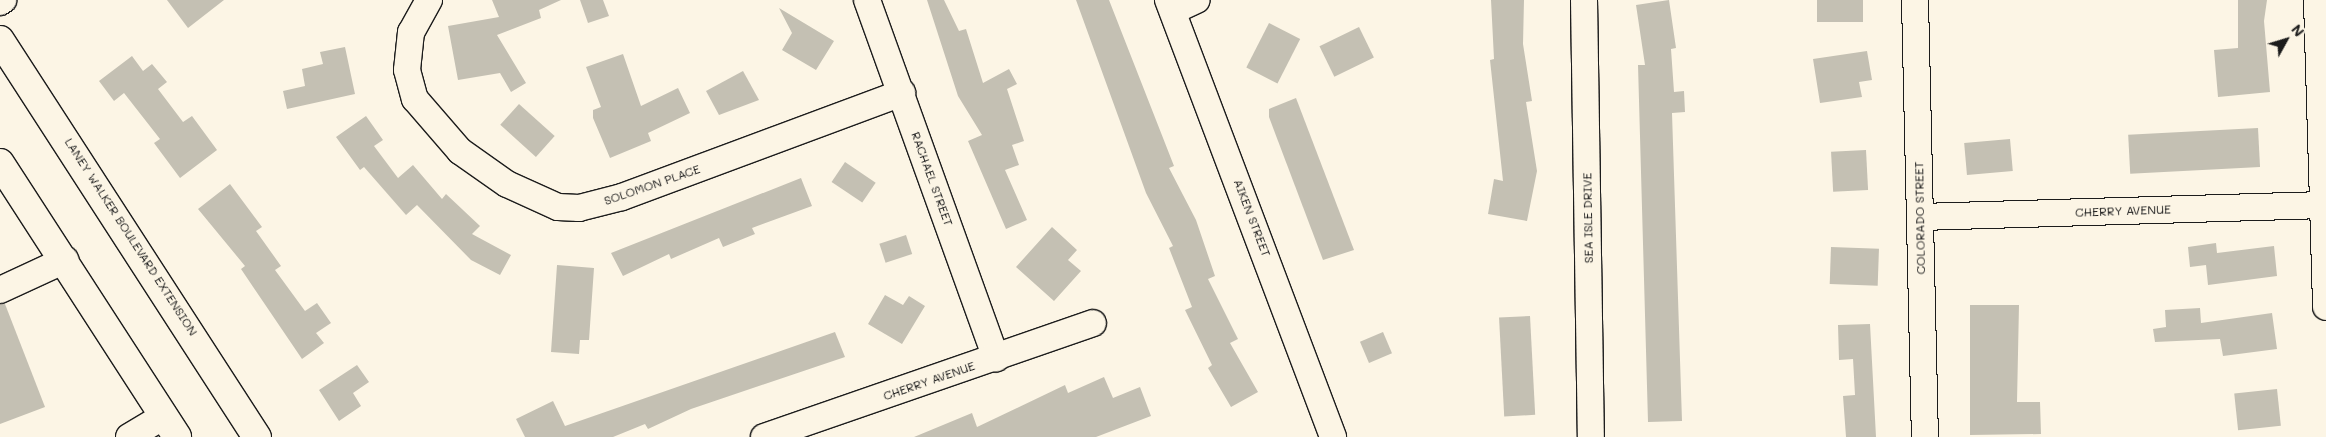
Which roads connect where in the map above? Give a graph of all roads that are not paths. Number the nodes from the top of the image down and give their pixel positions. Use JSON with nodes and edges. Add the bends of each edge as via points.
{"nodes":[{"id":1,"x":428,"y":0,"type":"edge"},
{"id":2,"x":866,"y":0,"type":"edge"},
{"id":3,"x":1197,"y":0,"type":"edge"},
{"id":4,"x":1584,"y":0,"type":"edge"},
{"id":5,"x":1915,"y":0,"type":"edge"},
{"id":6,"x":2317,"y":0,"type":"edge"},
{"id":7,"x":1171,"y":5,"type":"edge"},
{"id":8,"x":0,"y":40,"type":"edge"},
{"id":9,"x":902,"y":93,"type":"junction"},
{"id":10,"x":0,"y":163,"type":"edge"},
{"id":11,"x":2324,"y":205,"type":"edge"},
{"id":12,"x":1920,"y":217,"type":"junction"},
{"id":13,"x":65,"y":260,"type":"junction"},
{"id":14,"x":0,"y":290,"type":"edge"},
{"id":15,"x":2326,"y":307,"type":"edge"},
{"id":16,"x":1093,"y":323,"type":"dead end"},
{"id":17,"x":996,"y":358,"type":"junction"},
{"id":18,"x":171,"y":426,"type":"edge"},
{"id":19,"x":130,"y":437,"type":"edge"},
{"id":20,"x":257,"y":437,"type":"edge"},
{"id":21,"x":764,"y":437,"type":"edge"},
{"id":22,"x":1333,"y":437,"type":"edge"},
{"id":23,"x":1591,"y":437,"type":"edge"},
{"id":24,"x":1925,"y":437,"type":"edge"}],
"edges":[{"from":1,"to":9,"type":"street","name":"SOLOMON PLACE","via":[[411,32],[407,70],[415,99],[460,151],[507,184],[558,207],[579,208],[622,197]]},
{"from":2,"to":9,"type":"street","name":"RACHAEL STREET"},
{"from":3,"to":7,"type":"street"},
{"from":4,"to":23,"type":"street","name":"SEA ISLE DRIVE"},
{"from":5,"to":12,"type":"street","name":"COLORADO STREET"},
{"from":6,"to":11,"type":"street"},
{"from":7,"to":22,"type":"street","name":"AIKEN STREET"},
{"from":8,"to":20,"type":"main road","name":"LANEY WALKER BOULEVARD EXTENSION"},
{"from":9,"to":17,"type":"street","name":"RACHAEL STREET"},
{"from":10,"to":13,"type":"main road"},
{"from":11,"to":12,"type":"street","name":"CHERRY AVENUE"},
{"from":11,"to":15,"type":"street"},
{"from":12,"to":24,"type":"street","name":"COLORADO STREET"},
{"from":13,"to":14,"type":"street"},
{"from":13,"to":18,"type":"main road"},
{"from":16,"to":17,"type":"street","name":"CHERRY AVENUE"},
{"from":17,"to":21,"type":"street","name":"CHERRY AVENUE"},
{"from":18,"to":19,"type":"street"}]}
